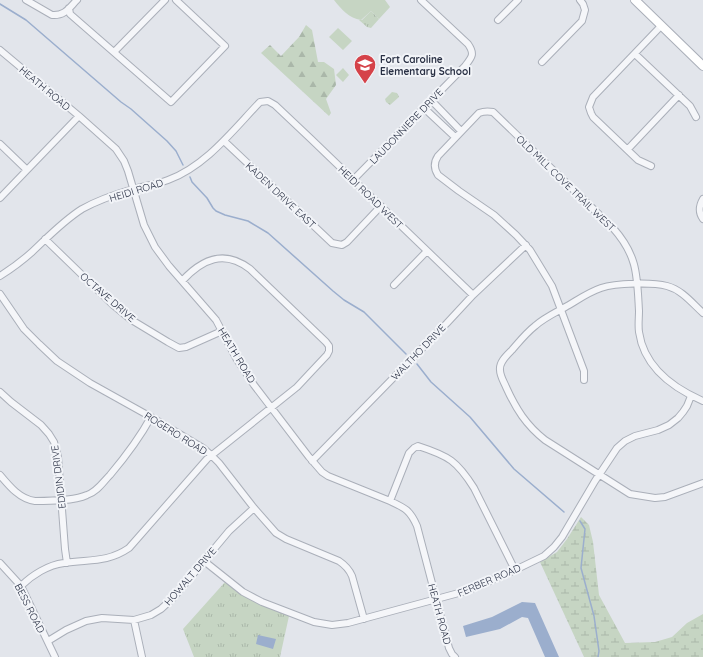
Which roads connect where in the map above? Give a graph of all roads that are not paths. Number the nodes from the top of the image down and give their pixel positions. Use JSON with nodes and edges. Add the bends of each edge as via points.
{"nodes":[{"id":1,"x":26,"y":0,"type":"edge"},
{"id":2,"x":77,"y":0,"type":"edge"},
{"id":3,"x":165,"y":0,"type":"edge"},
{"id":4,"x":176,"y":0,"type":"edge"},
{"id":5,"x":421,"y":0,"type":"edge"},
{"id":6,"x":518,"y":0,"type":"edge"},
{"id":7,"x":580,"y":0,"type":"edge"},
{"id":8,"x":635,"y":0,"type":"edge"},
{"id":9,"x":69,"y":8,"type":"junction"},
{"id":10,"x":498,"y":20,"type":"dead end"},
{"id":11,"x":662,"y":26,"type":"junction"},
{"id":12,"x":0,"y":50,"type":"edge"},
{"id":13,"x":114,"y":52,"type":"junction"},
{"id":14,"x":635,"y":54,"type":"junction"},
{"id":15,"x":542,"y":62,"type":"dead end"},
{"id":16,"x":703,"y":66,"type":"edge"},
{"id":17,"x":679,"y":95,"type":"junction"},
{"id":18,"x":431,"y":100,"type":"junction"},
{"id":19,"x":268,"y":101,"type":"joint"},
{"id":20,"x":424,"y":108,"type":"junction"},
{"id":21,"x":79,"y":116,"type":"junction"},
{"id":22,"x":696,"y":117,"type":"dead end"},
{"id":23,"x":461,"y":131,"type":"junction"},
{"id":24,"x":455,"y":137,"type":"junction"},
{"id":25,"x":224,"y":141,"type":"junction"},
{"id":26,"x":0,"y":144,"type":"edge"},
{"id":27,"x":628,"y":150,"type":"junction"},
{"id":28,"x":651,"y":166,"type":"dead end"},
{"id":29,"x":27,"y":170,"type":"junction"},
{"id":30,"x":353,"y":180,"type":"junction"},
{"id":31,"x":133,"y":189,"type":"junction"},
{"id":32,"x":0,"y":198,"type":"edge"},
{"id":33,"x":703,"y":199,"type":"edge"},
{"id":34,"x":381,"y":206,"type":"junction"},
{"id":35,"x":703,"y":219,"type":"edge"},
{"id":36,"x":45,"y":239,"type":"junction"},
{"id":37,"x":526,"y":245,"type":"junction"},
{"id":38,"x":426,"y":250,"type":"junction"},
{"id":39,"x":0,"y":276,"type":"edge"},
{"id":40,"x":182,"y":281,"type":"junction"},
{"id":41,"x":638,"y":284,"type":"junction"},
{"id":42,"x":394,"y":285,"type":"dead end"},
{"id":43,"x":0,"y":294,"type":"edge"},
{"id":44,"x":472,"y":295,"type":"junction"},
{"id":45,"x":561,"y":310,"type":"junction"},
{"id":46,"x":703,"y":313,"type":"edge"},
{"id":47,"x":222,"y":332,"type":"junction"},
{"id":48,"x":584,"y":380,"type":"dead end"},
{"id":49,"x":0,"y":392,"type":"edge"},
{"id":50,"x":691,"y":396,"type":"junction"},
{"id":51,"x":703,"y":401,"type":"edge"},
{"id":52,"x":271,"y":408,"type":"junction"},
{"id":53,"x":151,"y":417,"type":"junction"},
{"id":54,"x":212,"y":455,"type":"junction"},
{"id":55,"x":312,"y":461,"type":"junction"},
{"id":56,"x":0,"y":475,"type":"edge"},
{"id":57,"x":600,"y":475,"type":"junction"},
{"id":58,"x":703,"y":483,"type":"edge"},
{"id":59,"x":61,"y":500,"type":"junction"},
{"id":60,"x":390,"y":501,"type":"junction"},
{"id":61,"x":254,"y":508,"type":"junction"},
{"id":62,"x":204,"y":561,"type":"junction"},
{"id":63,"x":0,"y":563,"type":"edge"},
{"id":64,"x":67,"y":563,"type":"junction"},
{"id":65,"x":515,"y":570,"type":"junction"},
{"id":66,"x":21,"y":586,"type":"junction"},
{"id":67,"x":436,"y":600,"type":"junction"},
{"id":68,"x":364,"y":618,"type":"junction"},
{"id":69,"x":134,"y":620,"type":"junction"},
{"id":70,"x":48,"y":641,"type":"junction"},
{"id":71,"x":55,"y":657,"type":"edge"},
{"id":72,"x":142,"y":657,"type":"edge"},
{"id":73,"x":455,"y":657,"type":"edge"}],
"edges":[{"from":1,"to":9,"type":"street","via":[[52,15],[63,14]]},
{"from":2,"to":9,"type":"street"},
{"from":3,"to":13,"type":"street"},
{"from":4,"to":13,"type":"street","via":[[225,46],[171,102]]},
{"from":5,"to":18,"type":"street","name":"LAUDONNIERE DRIVE","via":[[468,44],[472,54],[465,66]]},
{"from":6,"to":10,"type":"street"},
{"from":7,"to":15,"type":"street","via":[[585,10],[582,20]]},
{"from":8,"to":11,"type":"street"},
{"from":9,"to":13,"type":"street","via":[[70,14]]},
{"from":11,"to":14,"type":"street"},
{"from":11,"to":16,"type":"street"},
{"from":12,"to":21,"type":"street","name":"HEATH ROAD"},
{"from":14,"to":17,"type":"street"},
{"from":14,"to":27,"type":"street","via":[[593,97],[589,107],[593,118]]},
{"from":17,"to":22,"type":"street"},
{"from":17,"to":27,"type":"street"},
{"from":18,"to":20,"type":"street","name":"LAUDONNIERE DRIVE"},
{"from":18,"to":23,"type":"street"},
{"from":19,"to":25,"type":"street","name":"HEIDI ROAD","via":[[260,102]]},
{"from":19,"to":30,"type":"street","name":"HEIDI ROAD WEST"},
{"from":20,"to":24,"type":"street"},
{"from":20,"to":30,"type":"street","name":"LAUDONNIERE DRIVE"},
{"from":21,"to":29,"type":"street"},
{"from":21,"to":31,"type":"street","name":"HEATH ROAD","via":[[116,149],[124,161]]},
{"from":23,"to":24,"type":"street"},
{"from":23,"to":41,"type":"street","name":"OLD MILL COVE TRAIL WEST","via":[[479,113],[494,112],[614,228],[630,252]]},
{"from":24,"to":37,"type":"street","via":[[438,156],[436,172],[459,192],[494,215]]},
{"from":25,"to":31,"type":"street","name":"HEIDI ROAD","via":[[184,173],[163,182]]},
{"from":25,"to":34,"type":"street","name":"KADEN DRIVE EAST","via":[[332,243],[342,245],[347,242]]},
{"from":26,"to":29,"type":"street"},
{"from":27,"to":28,"type":"street","via":[[638,160]]},
{"from":29,"to":32,"type":"street"},
{"from":30,"to":34,"type":"street","name":"HEIDI ROAD WEST"},
{"from":31,"to":36,"type":"street","name":"HEIDI ROAD","via":[[82,210]]},
{"from":31,"to":40,"type":"street","name":"HEATH ROAD","via":[[150,238],[168,266]]},
{"from":33,"to":35,"type":"street","via":[[700,205]]},
{"from":34,"to":38,"type":"street","name":"HEIDI ROAD WEST"},
{"from":36,"to":39,"type":"street","name":"HEIDI ROAD"},
{"from":36,"to":47,"type":"street","name":"OCTAVE DRIVE","via":[[130,319],[179,348]]},
{"from":37,"to":44,"type":"street","name":"WALTHO DRIVE"},
{"from":37,"to":45,"type":"street","via":[[552,286]]},
{"from":38,"to":42,"type":"street"},
{"from":38,"to":44,"type":"street","name":"HEIDI ROAD WEST"},
{"from":40,"to":47,"type":"street","name":"HEATH ROAD","via":[[216,320]]},
{"from":40,"to":52,"type":"street","via":[[210,260],[227,258],[243,263],[329,346],[327,355],[297,387]]},
{"from":41,"to":45,"type":"street","via":[[614,285],[599,289],[584,295]]},
{"from":41,"to":46,"type":"street","via":[[673,288]]},
{"from":41,"to":50,"type":"street","name":"OLD MILL COVE TRAIL WEST","via":[[639,332],[649,361],[668,381]]},
{"from":43,"to":53,"type":"street","name":"ROGERO ROAD","via":[[24,329],[57,361],[90,383]]},
{"from":44,"to":55,"type":"street","name":"WALTHO DRIVE"},
{"from":45,"to":48,"type":"street","via":[[584,371]]},
{"from":45,"to":57,"type":"street","via":[[534,327],[504,358],[499,368],[514,405],[529,426],[545,440]]},
{"from":47,"to":52,"type":"street","name":"HEATH ROAD","via":[[245,372]]},
{"from":49,"to":59,"type":"street","name":"EDIDIN DRIVE","via":[[41,425],[53,439],[58,457]]},
{"from":50,"to":51,"type":"street","name":"OLD MILL COVE TRAIL WEST"},
{"from":50,"to":57,"type":"street","name":"FERBER ROAD","via":[[688,406],[669,425],[625,441],[617,448]]},
{"from":52,"to":54,"type":"street"},
{"from":52,"to":55,"type":"street","name":"HEATH ROAD"},
{"from":53,"to":54,"type":"street","name":"ROGERO ROAD"},
{"from":53,"to":59,"type":"street","via":[[129,452],[94,492]]},
{"from":54,"to":61,"type":"street","name":"ROGERO ROAD"},
{"from":54,"to":64,"type":"street","via":[[202,463],[129,548],[108,558]]},
{"from":55,"to":60,"type":"street","name":"HEATH ROAD","via":[[328,476]]},
{"from":56,"to":59,"type":"street","via":[[26,499]]},
{"from":57,"to":58,"type":"street","via":[[630,494],[655,498]]},
{"from":57,"to":65,"type":"street","name":"FERBER ROAD","via":[[554,547],[544,556]]},
{"from":59,"to":64,"type":"street","name":"EDIDIN DRIVE"},
{"from":60,"to":65,"type":"street","via":[[414,448],[418,446],[441,454],[461,469],[474,488]]},
{"from":60,"to":67,"type":"street","name":"HEATH ROAD","via":[[409,512],[417,526]]},
{"from":61,"to":62,"type":"street","name":"HOWALT DRIVE","via":[[229,531]]},
{"from":61,"to":68,"type":"street","name":"ROGERO ROAD","via":[[276,533],[339,561],[348,568]]},
{"from":62,"to":68,"type":"street","name":"FERBER ROAD","via":[[243,592],[314,622],[332,625]]},
{"from":62,"to":69,"type":"street","name":"HOWALT DRIVE","via":[[161,609]]},
{"from":63,"to":66,"type":"street","name":"BESS ROAD"},
{"from":64,"to":66,"type":"street","via":[[43,570]]},
{"from":65,"to":67,"type":"street","name":"FERBER ROAD","via":[[466,591]]},
{"from":66,"to":70,"type":"street","name":"BESS ROAD"},
{"from":67,"to":68,"type":"street","name":"FERBER ROAD"},
{"from":67,"to":73,"type":"street","name":"HEATH ROAD","via":[[449,648]]},
{"from":69,"to":70,"type":"street","name":"HOWALT DRIVE","via":[[94,619],[66,630]]},
{"from":69,"to":72,"type":"street"},
{"from":70,"to":71,"type":"street","name":"BESS ROAD"}]}
